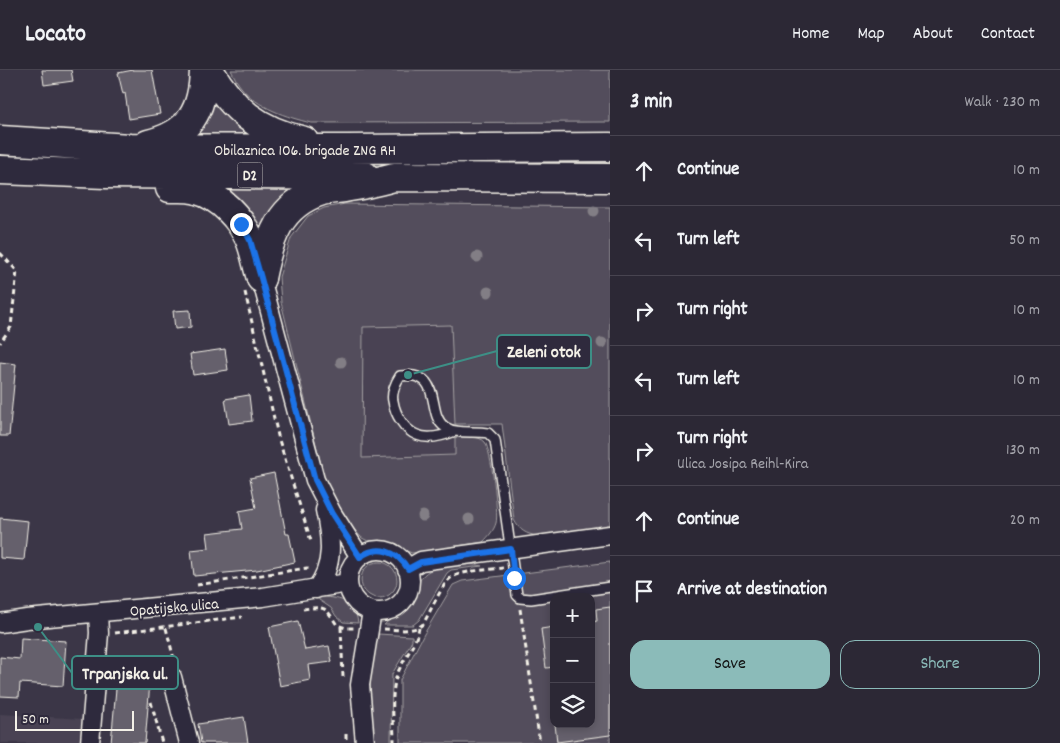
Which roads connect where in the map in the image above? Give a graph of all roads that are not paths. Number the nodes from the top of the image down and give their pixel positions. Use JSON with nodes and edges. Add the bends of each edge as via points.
{"nodes":[{"id":1,"x":204,"y":70,"type":"edge"},
{"id":2,"x":209,"y":70,"type":"edge"},
{"id":3,"x":0,"y":140,"type":"edge"},
{"id":4,"x":610,"y":147,"type":"edge"},
{"id":5,"x":130,"y":148,"type":"junction"},
{"id":6,"x":347,"y":149,"type":"junction"},
{"id":7,"x":0,"y":170,"type":"edge"},
{"id":8,"x":106,"y":174,"type":"junction"},
{"id":9,"x":394,"y":177,"type":"junction"},
{"id":10,"x":610,"y":178,"type":"edge"},
{"id":11,"x":253,"y":285,"type":"junction"},
{"id":12,"x":455,"y":432,"type":"junction"},
{"id":13,"x":322,"y":495,"type":"junction"},
{"id":14,"x":610,"y":535,"type":"edge"},
{"id":15,"x":511,"y":549,"type":"junction"},
{"id":16,"x":360,"y":557,"type":"junction"},
{"id":17,"x":408,"y":569,"type":"junction"},
{"id":18,"x":348,"y":583,"type":"junction"},
{"id":19,"x":610,"y":587,"type":"edge"},
{"id":20,"x":316,"y":589,"type":"junction"},
{"id":21,"x":372,"y":611,"type":"junction"},
{"id":22,"x":98,"y":613,"type":"junction"},
{"id":23,"x":0,"y":623,"type":"edge"},
{"id":24,"x":172,"y":677,"type":"road end"},
{"id":25,"x":90,"y":743,"type":"edge"},
{"id":26,"x":188,"y":743,"type":"edge"},
{"id":27,"x":365,"y":743,"type":"edge"}],
"edges":[{"from":1,"to":5,"type":"main road","via":[[202,95],[193,118],[178,133],[164,140]]},
{"from":2,"to":6,"type":"main road","via":[[232,103],[260,125],[296,140]]},
{"from":3,"to":5,"type":"main road","name":"Obilaznica 106. brigade ZNG RH","number":"D2"},
{"from":4,"to":6,"type":"main road","name":"Obilaznica 106. brigade ZNG RH","number":"D2"},
{"from":5,"to":6,"type":"main road","name":"Obilaznica 106. brigade ZNG RH","number":"D2"},
{"from":7,"to":8,"type":"main road","name":"Obilaznica 106. brigade ZNG RH","number":"D2"},
{"from":8,"to":9,"type":"main road","name":"Obilaznica 106. brigade ZNG RH","number":"D2"},
{"from":8,"to":11,"type":"main road","via":[[134,185],[198,190],[230,210],[250,240]]},
{"from":9,"to":10,"type":"main road","name":"Obilaznica 106. brigade ZNG RH","number":"D2"},
{"from":9,"to":11,"type":"main road","via":[[323,191],[290,209],[277,225]]},
{"from":11,"to":13,"type":"street"},
{"from":12,"to":12,"type":"lane","via":[[438,420],[424,380],[411,374],[400,376],[392,400],[405,428],[417,435],[433,437]]},
{"from":12,"to":15,"type":"lane","via":[[488,433],[495,440]]},
{"from":13,"to":16,"type":"street"},
{"from":13,"to":20,"type":"street","via":[[330,556],[326,574]]},
{"from":14,"to":15,"type":"street"},
{"from":15,"to":17,"type":"street","via":[[421,562]]},
{"from":15,"to":19,"type":"lane","via":[[515,591],[520,598]]},
{"from":16,"to":17,"type":"street","via":[[372,551],[389,552]]},
{"from":16,"to":18,"type":"street","via":[[352,566]]},
{"from":17,"to":21,"type":"street","via":[[409,588],[400,604],[382,612]]},
{"from":18,"to":20,"type":"street","name":"Opatijska ulica"},
{"from":18,"to":21,"type":"street","via":[[358,604]]},
{"from":20,"to":22,"type":"street","name":"Opatijska ulica"},
{"from":21,"to":27,"type":"street","via":[[360,685]]},
{"from":22,"to":23,"type":"street","name":"Opatijska ulica"},
{"from":22,"to":25,"type":"street"},
{"from":24,"to":26,"type":"street"}]}
